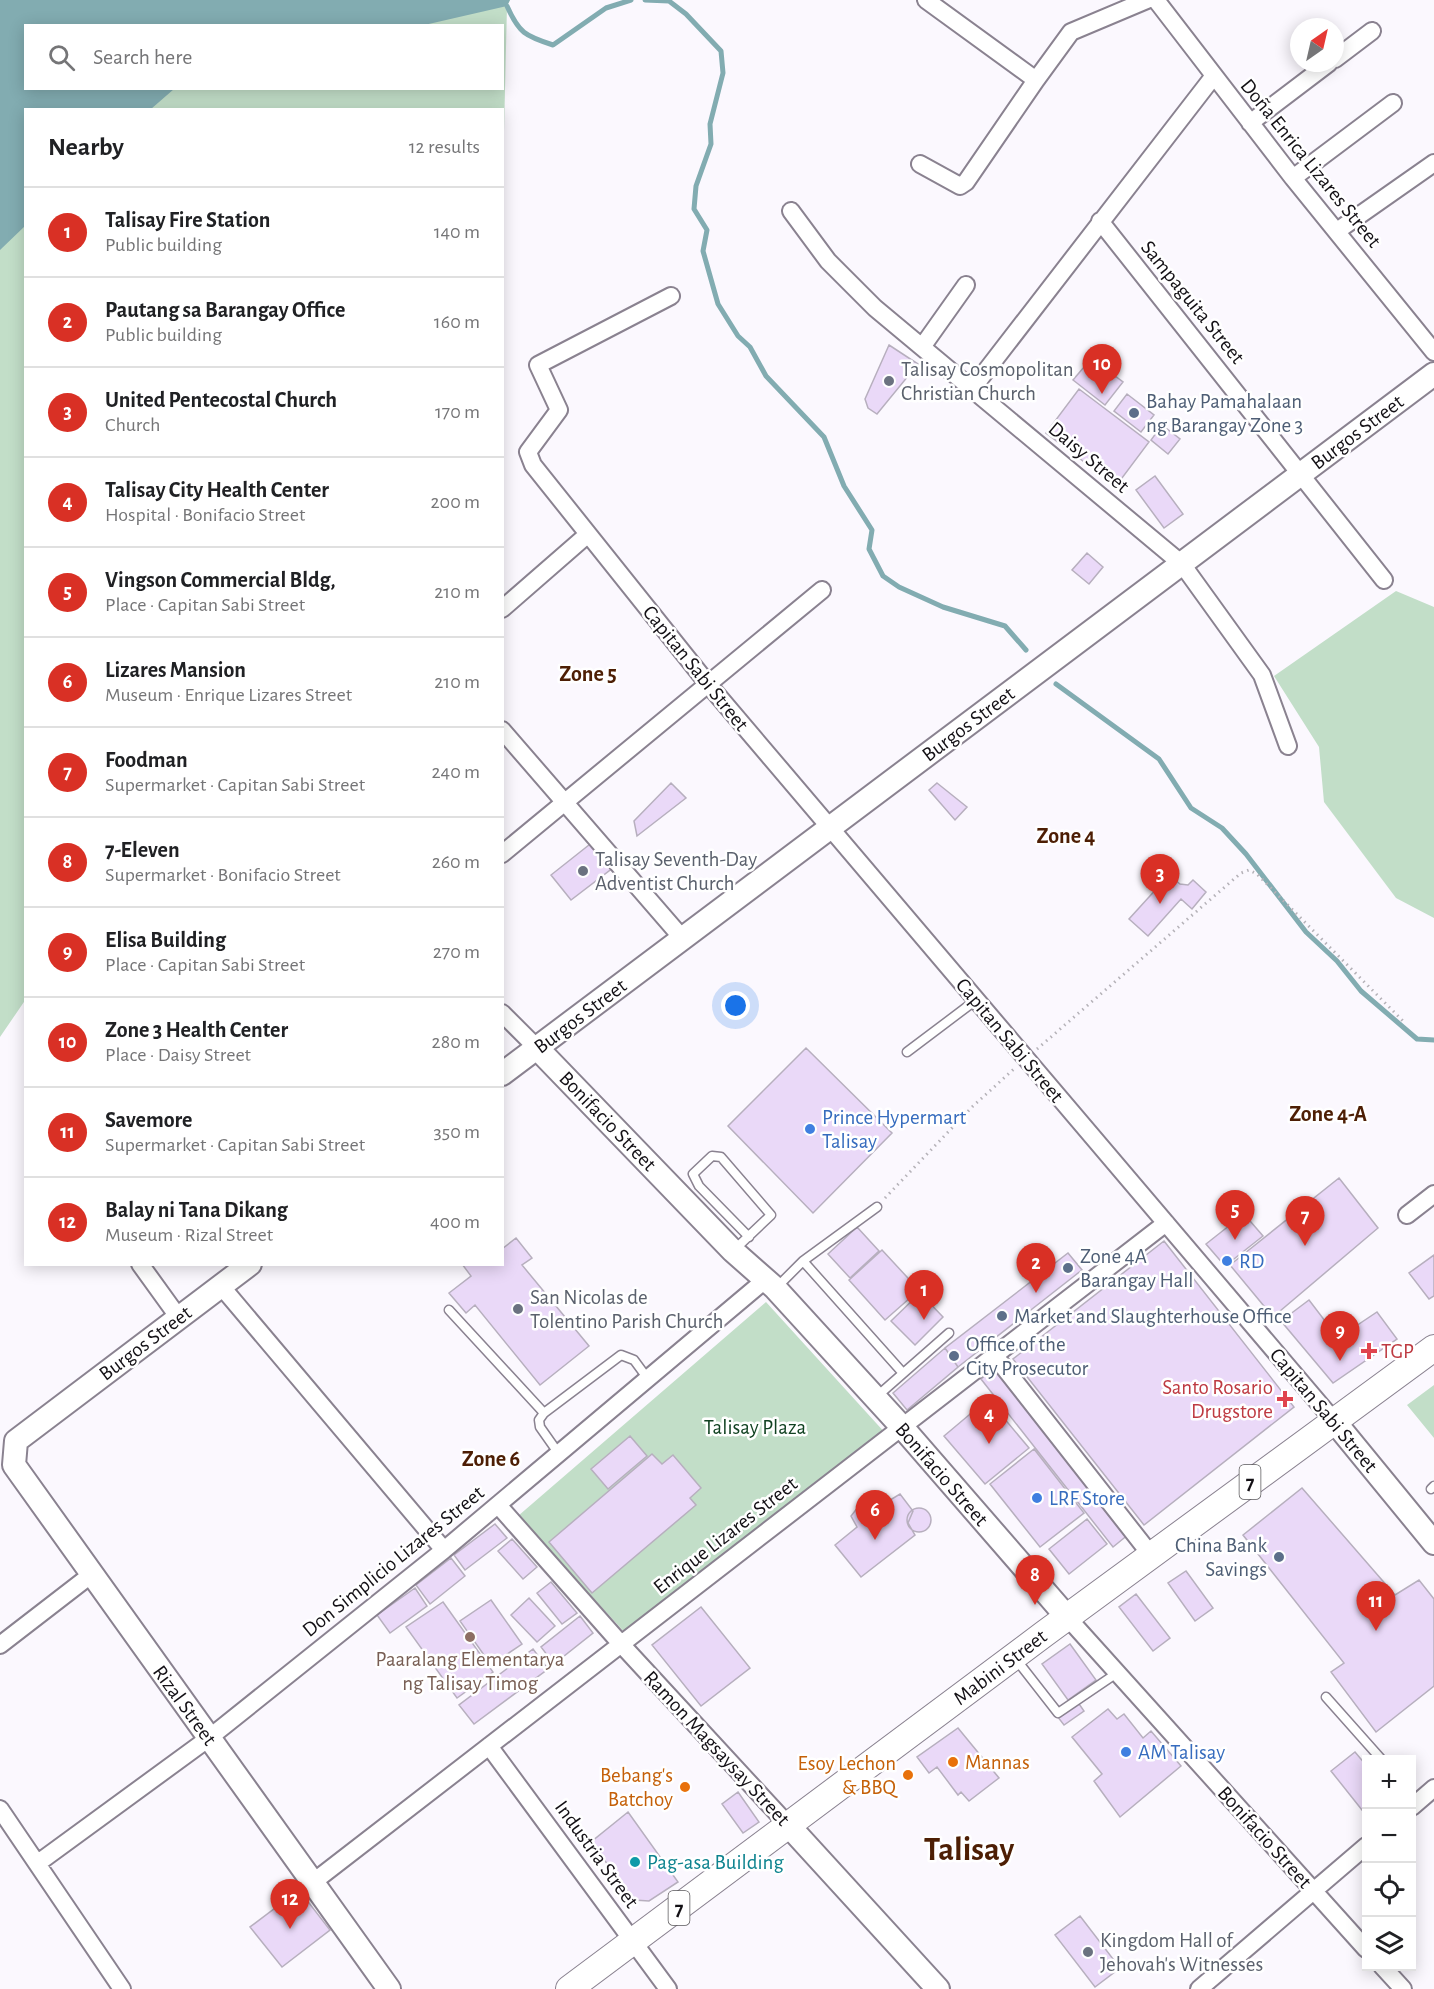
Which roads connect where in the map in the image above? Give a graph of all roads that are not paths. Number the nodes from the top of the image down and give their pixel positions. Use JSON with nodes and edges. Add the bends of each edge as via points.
{"nodes":[{"id":1,"x":926,"y":0,"type":"edge"},
{"id":2,"x":1147,"y":0,"type":"edge"},
{"id":3,"x":1156,"y":0,"type":"edge"},
{"id":4,"x":1372,"y":31,"type":"dead end"},
{"id":5,"x":1344,"y":52,"type":"edge"},
{"id":6,"x":1317,"y":72,"type":"edge"},
{"id":7,"x":1213,"y":76,"type":"junction"},
{"id":8,"x":1036,"y":80,"type":"junction"},
{"id":9,"x":1393,"y":103,"type":"dead end"},
{"id":10,"x":1250,"y":123,"type":"junction"},
{"id":11,"x":1434,"y":163,"type":"edge"},
{"id":12,"x":920,"y":164,"type":"dead end"},
{"id":13,"x":1293,"y":178,"type":"junction"},
{"id":14,"x":791,"y":211,"type":"dead end"},
{"id":15,"x":1100,"y":221,"type":"junction"},
{"id":16,"x":1337,"y":231,"type":"junction"},
{"id":17,"x":966,"y":285,"type":"dead end"},
{"id":18,"x":671,"y":296,"type":"dead end"},
{"id":19,"x":922,"y":347,"type":"junction"},
{"id":20,"x":1434,"y":352,"type":"edge"},
{"id":21,"x":1434,"y":374,"type":"edge"},
{"id":22,"x":972,"y":389,"type":"junction"},
{"id":23,"x":1301,"y":474,"type":"junction"},
{"id":24,"x":587,"y":535,"type":"junction"},
{"id":25,"x":1182,"y":564,"type":"junction"},
{"id":26,"x":1384,"y":580,"type":"dead end"},
{"id":27,"x":822,"y":590,"type":"dead end"},
{"id":28,"x":504,"y":607,"type":"edge"},
{"id":29,"x":708,"y":684,"type":"junction"},
{"id":30,"x":504,"y":732,"type":"edge"},
{"id":31,"x":1288,"y":746,"type":"dead end"},
{"id":32,"x":565,"y":802,"type":"junction"},
{"id":33,"x":830,"y":828,"type":"junction"},
{"id":34,"x":504,"y":853,"type":"edge"},
{"id":35,"x":683,"y":939,"type":"junction"},
{"id":36,"x":976,"y":1000,"type":"junction"},
{"id":37,"x":504,"y":1015,"type":"edge"},
{"id":38,"x":537,"y":1048,"type":"junction"},
{"id":39,"x":907,"y":1052,"type":"dead end"},
{"id":40,"x":504,"y":1073,"type":"edge"},
{"id":41,"x":1434,"y":1194,"type":"edge"},
{"id":42,"x":877,"y":1207,"type":"road end"},
{"id":43,"x":1407,"y":1215,"type":"dead end"},
{"id":44,"x":1166,"y":1223,"type":"junction"},
{"id":45,"x":741,"y":1244,"type":"junction"},
{"id":46,"x":803,"y":1261,"type":"junction"},
{"id":47,"x":141,"y":1266,"type":"edge"},
{"id":48,"x":247,"y":1266,"type":"edge"},
{"id":49,"x":770,"y":1284,"type":"junction"},
{"id":50,"x":221,"y":1286,"type":"junction"},
{"id":51,"x":449,"y":1310,"type":"dead end"},
{"id":52,"x":179,"y":1318,"type":"junction"},
{"id":53,"x":949,"y":1333,"type":"dead end"},
{"id":54,"x":1434,"y":1348,"type":"edge"},
{"id":55,"x":995,"y":1356,"type":"junction"},
{"id":56,"x":902,"y":1372,"type":"junction"},
{"id":57,"x":648,"y":1379,"type":"junction"},
{"id":58,"x":875,"y":1398,"type":"junction"},
{"id":59,"x":544,"y":1413,"type":"junction"},
{"id":60,"x":1334,"y":1421,"type":"junction"},
{"id":61,"x":41,"y":1422,"type":"joint"},
{"id":62,"x":903,"y":1427,"type":"junction"},
{"id":63,"x":559,"y":1454,"type":"junction"},
{"id":64,"x":498,"y":1505,"type":"junction"},
{"id":65,"x":1434,"y":1543,"type":"edge"},
{"id":66,"x":444,"y":1550,"type":"junction"},
{"id":67,"x":1151,"y":1555,"type":"junction"},
{"id":68,"x":92,"y":1574,"type":"junction"},
{"id":69,"x":1067,"y":1617,"type":"junction"},
{"id":70,"x":621,"y":1644,"type":"junction"},
{"id":71,"x":0,"y":1646,"type":"edge"},
{"id":72,"x":1014,"y":1657,"type":"junction"},
{"id":73,"x":1117,"y":1673,"type":"junction"},
{"id":74,"x":1326,"y":1697,"type":"dead end"},
{"id":75,"x":209,"y":1738,"type":"junction"},
{"id":76,"x":489,"y":1746,"type":"junction"},
{"id":77,"x":1378,"y":1755,"type":"edge"},
{"id":78,"x":1434,"y":1788,"type":"edge"},
{"id":79,"x":1416,"y":1799,"type":"edge"},
{"id":80,"x":0,"y":1809,"type":"edge"},
{"id":81,"x":789,"y":1826,"type":"junction"},
{"id":82,"x":1362,"y":1849,"type":"edge"},
{"id":83,"x":38,"y":1863,"type":"junction"},
{"id":84,"x":312,"y":1883,"type":"junction"},
{"id":85,"x":1314,"y":1890,"type":"junction"},
{"id":86,"x":633,"y":1941,"type":"junction"},
{"id":87,"x":1362,"y":1944,"type":"edge"},
{"id":88,"x":1387,"y":1971,"type":"edge"},
{"id":89,"x":122,"y":1989,"type":"edge"},
{"id":90,"x":388,"y":1989,"type":"edge"},
{"id":91,"x":569,"y":1989,"type":"edge"},
{"id":92,"x":668,"y":1989,"type":"edge"},
{"id":93,"x":938,"y":1989,"type":"edge"},
{"id":94,"x":1199,"y":1989,"type":"edge"},
{"id":95,"x":1403,"y":1989,"type":"edge"}],
"edges":[{"from":1,"to":8,"type":"street"},
{"from":2,"to":8,"type":"street","via":[[1071,32]]},
{"from":3,"to":7,"type":"street","name":"Doña Enrica Lizares Street"},
{"from":4,"to":5,"type":"street"},
{"from":6,"to":10,"type":"street"},
{"from":7,"to":10,"type":"street","name":"Doña Enrica Lizares Street"},
{"from":7,"to":15,"type":"street"},
{"from":8,"to":12,"type":"street","via":[[966,182],[960,186]]},
{"from":9,"to":13,"type":"street"},
{"from":10,"to":13,"type":"street","name":"Doña Enrica Lizares Street"},
{"from":11,"to":16,"type":"street"},
{"from":13,"to":16,"type":"street","name":"Doña Enrica Lizares Street"},
{"from":14,"to":19,"type":"street","name":"Daisy Street","via":[[850,285]]},
{"from":15,"to":22,"type":"street"},
{"from":15,"to":23,"type":"street","name":"Sampaguita Street"},
{"from":16,"to":20,"type":"street","name":"Doña Enrica Lizares Street"},
{"from":17,"to":19,"type":"street"},
{"from":18,"to":24,"type":"street","name":"Capitan Sabi Street","via":[[538,365],[559,410],[528,452],[533,465]]},
{"from":19,"to":22,"type":"street","name":"Daisy Street"},
{"from":21,"to":23,"type":"street","name":"Burgos Street"},
{"from":22,"to":25,"type":"street","name":"Daisy Street"},
{"from":23,"to":25,"type":"street","name":"Burgos Street"},
{"from":23,"to":26,"type":"street","name":"Sampaguita Street"},
{"from":24,"to":28,"type":"street"},
{"from":24,"to":29,"type":"street","name":"Capitan Sabi Street"},
{"from":25,"to":31,"type":"street","name":"Daisy Street","via":[[1262,675]]},
{"from":25,"to":33,"type":"street","name":"Burgos Street"},
{"from":27,"to":29,"type":"street"},
{"from":29,"to":32,"type":"street"},
{"from":29,"to":33,"type":"street","name":"Capitan Sabi Street"},
{"from":30,"to":32,"type":"street"},
{"from":32,"to":34,"type":"street"},
{"from":32,"to":35,"type":"street"},
{"from":33,"to":35,"type":"street","name":"Burgos Street"},
{"from":33,"to":36,"type":"street","name":"Capitan Sabi Street"},
{"from":35,"to":38,"type":"street","name":"Burgos Street"},
{"from":36,"to":39,"type":"lane"},
{"from":36,"to":44,"type":"street","name":"Capitan Sabi Street"},
{"from":37,"to":38,"type":"street","name":"Bonifacio Street"},
{"from":38,"to":40,"type":"street","name":"Burgos Street"},
{"from":38,"to":45,"type":"street","name":"Bonifacio Street"},
{"from":41,"to":43,"type":"street"},
{"from":42,"to":46,"type":"lane"},
{"from":44,"to":55,"type":"street","name":"Enrique Lizares Street"},
{"from":44,"to":60,"type":"street","name":"Capitan Sabi Street"},
{"from":45,"to":45,"type":"lane","via":[[693,1174],[712,1156],[721,1157],[771,1215]]},
{"from":45,"to":49,"type":"street","name":"Bonifacio Street"},
{"from":46,"to":49,"type":"lane"},
{"from":46,"to":56,"type":"lane"},
{"from":47,"to":52,"type":"street"},
{"from":48,"to":50,"type":"street","name":"Burgos Street"},
{"from":49,"to":57,"type":"street","name":"Don Simplicio Lizares Street"},
{"from":49,"to":58,"type":"street","name":"Bonifacio Street"},
{"from":50,"to":52,"type":"street","name":"Burgos Street"},
{"from":50,"to":66,"type":"street"},
{"from":51,"to":59,"type":"lane"},
{"from":52,"to":61,"type":"street","name":"Burgos Street"},
{"from":53,"to":56,"type":"lane"},
{"from":54,"to":60,"type":"main road","name":"Mabini Street","number":"7"},
{"from":55,"to":62,"type":"street","name":"Enrique Lizares Street"},
{"from":55,"to":67,"type":"street"},
{"from":56,"to":58,"type":"lane"},
{"from":57,"to":59,"type":"lane","via":[[634,1360],[621,1355]]},
{"from":57,"to":63,"type":"street","name":"Don Simplicio Lizares Street"},
{"from":58,"to":62,"type":"street","name":"Bonifacio Street"},
{"from":59,"to":63,"type":"lane","via":[[540,1427]]},
{"from":60,"to":65,"type":"street","name":"Capitan Sabi Street"},
{"from":60,"to":67,"type":"main road","name":"Mabini Street","number":"7"},
{"from":61,"to":68,"type":"street","name":"Rizal Street","via":[[16,1441],[14,1465]]},
{"from":62,"to":69,"type":"street","name":"Bonifacio Street"},
{"from":62,"to":70,"type":"street","name":"Enrique Lizares Street"},
{"from":63,"to":64,"type":"street","name":"Don Simplicio Lizares Street"},
{"from":64,"to":66,"type":"street","name":"Don Simplicio Lizares Street"},
{"from":64,"to":70,"type":"street","name":"Ramon Magsaysay Street"},
{"from":66,"to":75,"type":"street","name":"Don Simplicio Lizares Street"},
{"from":67,"to":69,"type":"main road","name":"Mabini Street","number":"7"},
{"from":68,"to":71,"type":"street"},
{"from":68,"to":75,"type":"street","name":"Rizal Street"},
{"from":69,"to":72,"type":"main road","name":"Mabini Street","number":"7"},
{"from":69,"to":73,"type":"street","name":"Bonifacio Street"},
{"from":70,"to":76,"type":"street","name":"Enrique Lizares Street"},
{"from":70,"to":81,"type":"street","name":"Ramon Magsaysay Street"},
{"from":72,"to":73,"type":"lane","via":[[1058,1713]]},
{"from":72,"to":81,"type":"main road","name":"Mabini Street","number":"7"},
{"from":73,"to":85,"type":"street","name":"Bonifacio Street"},
{"from":74,"to":77,"type":"lane"},
{"from":75,"to":83,"type":"street","name":"Don Simplicio Lizares Street"},
{"from":75,"to":84,"type":"street","name":"Rizal Street"},
{"from":76,"to":84,"type":"street","name":"Enrique Lizares Street"},
{"from":76,"to":86,"type":"street","name":"Industria Street"},
{"from":78,"to":79,"type":"street"},
{"from":80,"to":83,"type":"street"},
{"from":81,"to":86,"type":"main road","name":"Mabini Street","number":"7"},
{"from":81,"to":93,"type":"street","name":"Ramon Magsaysay Street"},
{"from":82,"to":85,"type":"street"},
{"from":83,"to":89,"type":"street"},
{"from":84,"to":90,"type":"street","name":"Rizal Street"},
{"from":85,"to":87,"type":"street","name":"Bonifacio Street"},
{"from":85,"to":94,"type":"street"},
{"from":86,"to":91,"type":"main road","name":"Mabini Street","number":"7"},
{"from":86,"to":92,"type":"street","name":"Industria Street"},
{"from":88,"to":95,"type":"street"}]}
